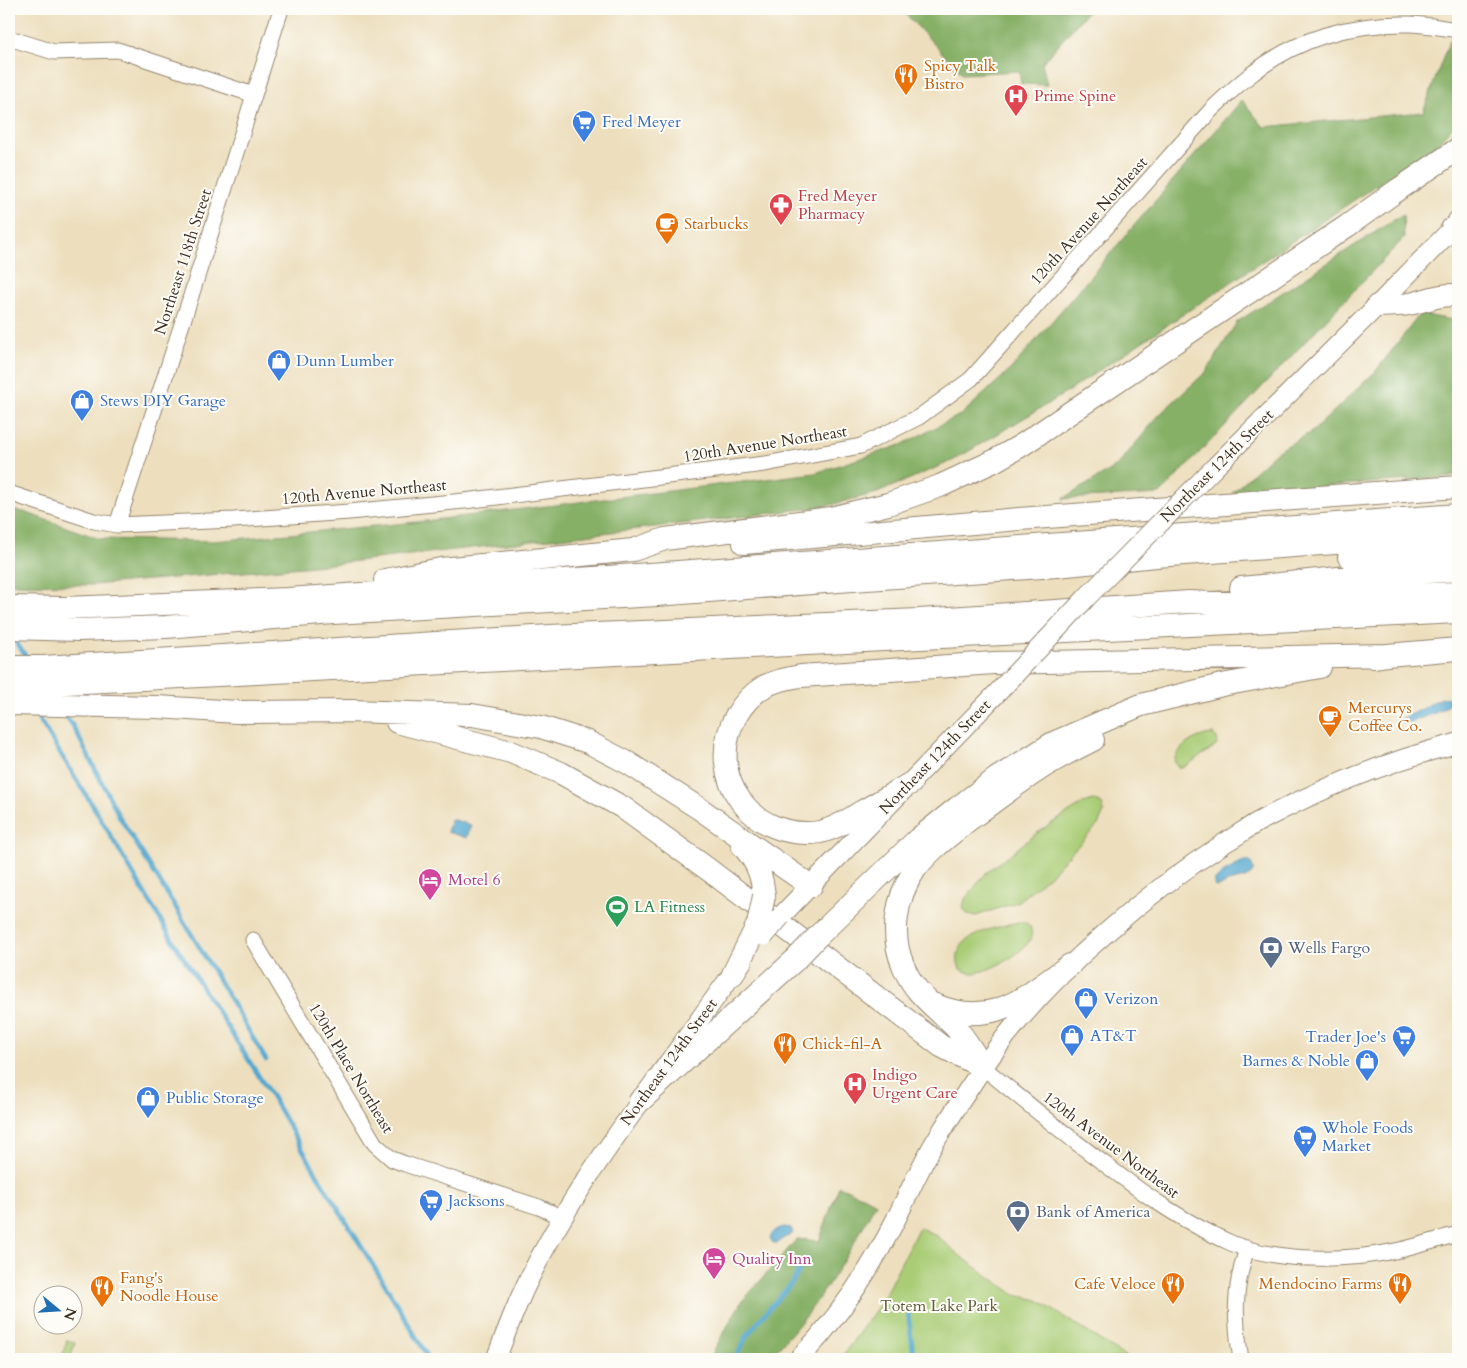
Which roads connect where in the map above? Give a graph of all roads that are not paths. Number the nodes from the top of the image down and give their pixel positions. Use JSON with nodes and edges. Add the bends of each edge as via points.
{"nodes":[{"id":1,"x":281,"y":9,"type":"edge"},
{"id":2,"x":1458,"y":30,"type":"edge"},
{"id":3,"x":9,"y":38,"type":"edge"},
{"id":4,"x":254,"y":95,"type":"junction"},
{"id":5,"x":1458,"y":149,"type":"edge"},
{"id":6,"x":1456,"y":227,"type":"edge"},
{"id":7,"x":1458,"y":295,"type":"edge"},
{"id":8,"x":1378,"y":306,"type":"junction"},
{"id":9,"x":1458,"y":487,"type":"edge"},
{"id":10,"x":9,"y":493,"type":"edge"},
{"id":11,"x":1458,"y":515,"type":"edge"},
{"id":12,"x":116,"y":525,"type":"junction"},
{"id":13,"x":1458,"y":534,"type":"edge"},
{"id":14,"x":1246,"y":549,"type":"junction"},
{"id":15,"x":633,"y":550,"type":"junction"},
{"id":16,"x":1458,"y":554,"type":"edge"},
{"id":17,"x":1458,"y":570,"type":"edge"},
{"id":18,"x":1458,"y":592,"type":"edge"},
{"id":19,"x":288,"y":599,"type":"junction"},
{"id":20,"x":1189,"y":602,"type":"junction"},
{"id":21,"x":9,"y":607,"type":"edge"},
{"id":22,"x":1458,"y":612,"type":"edge"},
{"id":23,"x":9,"y":628,"type":"edge"},
{"id":24,"x":1458,"y":649,"type":"edge"},
{"id":25,"x":1387,"y":655,"type":"junction"},
{"id":26,"x":9,"y":667,"type":"edge"},
{"id":27,"x":93,"y":673,"type":"junction"},
{"id":28,"x":1222,"y":685,"type":"junction"},
{"id":29,"x":9,"y":686,"type":"edge"},
{"id":30,"x":9,"y":704,"type":"edge"},
{"id":31,"x":351,"y":711,"type":"junction"},
{"id":32,"x":1458,"y":743,"type":"edge"},
{"id":33,"x":911,"y":784,"type":"junction"},
{"id":34,"x":729,"y":829,"type":"junction"},
{"id":35,"x":811,"y":886,"type":"junction"},
{"id":36,"x":761,"y":930,"type":"junction"},
{"id":37,"x":253,"y":940,"type":"dead end"},
{"id":38,"x":1070,"y":965,"type":"junction"},
{"id":39,"x":733,"y":974,"type":"joint"},
{"id":40,"x":921,"y":996,"type":"junction"},
{"id":41,"x":984,"y":1068,"type":"junction"},
{"id":42,"x":640,"y":1101,"type":"junction"},
{"id":43,"x":563,"y":1218,"type":"junction"},
{"id":44,"x":1458,"y":1234,"type":"edge"},
{"id":45,"x":1247,"y":1248,"type":"junction"},
{"id":46,"x":496,"y":1359,"type":"edge"},
{"id":47,"x":800,"y":1359,"type":"edge"},
{"id":48,"x":1241,"y":1359,"type":"edge"}],
"edges":[{"from":1,"to":4,"type":"street","name":"Northeast 118th Street"},
{"from":2,"to":12,"type":"street","name":"120th Avenue Northeast","via":[[1411,24],[1359,27],[1326,34],[1283,53],[1249,76],[1212,110],[971,379],[919,417],[861,446],[765,464],[454,502],[244,520]]},
{"from":3,"to":4,"type":"street","via":[[54,52],[118,50]]},
{"from":4,"to":12,"type":"street","name":"Northeast 118th Street"},
{"from":5,"to":15,"type":"highway","via":[[1070,414],[985,465],[917,495],[861,512],[664,539]]},
{"from":6,"to":8,"type":"main road","name":"Northeast 124th Street"},
{"from":7,"to":8,"type":"highway","via":[[1428,298],[1413,304]]},
{"from":8,"to":33,"type":"main road","name":"Northeast 124th Street","bridge":true,"via":[[1087,597]]},
{"from":9,"to":15,"type":"highway","via":[[1019,518],[668,550]]},
{"from":10,"to":12,"type":"street","name":"120th Avenue Northeast"},
{"from":11,"to":19,"type":"highway"},
{"from":13,"to":14,"type":"highway"},
{"from":14,"to":16,"type":"highway","via":[[1281,558]]},
{"from":14,"to":23,"type":"highway","via":[[656,596],[333,613],[166,627]]},
{"from":15,"to":19,"type":"highway","via":[[441,569]]},
{"from":17,"to":20,"type":"highway","via":[[1241,588]]},
{"from":18,"to":20,"type":"highway"},
{"from":19,"to":21,"type":"highway","via":[[65,608]]},
{"from":20,"to":27,"type":"highway","via":[[919,620],[540,637]]},
{"from":22,"to":27,"type":"highway"},
{"from":24,"to":25,"type":"highway"},
{"from":25,"to":28,"type":"highway"},
{"from":25,"to":33,"type":"highway","via":[[994,663],[801,676],[763,687],[751,697],[740,709],[727,741],[725,758],[734,790],[753,815],[779,830],[821,832],[844,823]]},
{"from":26,"to":27,"type":"highway"},
{"from":27,"to":29,"type":"highway"},
{"from":28,"to":40,"type":"highway","via":[[1098,737],[1041,768],[955,831],[925,858],[906,884],[896,926],[902,964]]},
{"from":28,"to":42,"type":"highway","bridge":true,"via":[[1141,705],[1053,743],[997,778],[918,839],[794,960]]},
{"from":30,"to":31,"type":"highway","via":[[237,712]]},
{"from":31,"to":34,"type":"highway","via":[[472,715],[541,727],[588,742],[628,763]]},
{"from":31,"to":41,"type":"highway","via":[[511,752],[561,773],[622,807],[941,1046]]},
{"from":32,"to":38,"type":"main road","via":[[1392,763],[1257,823],[1193,863],[1139,903]]},
{"from":33,"to":35,"type":"main road","name":"Northeast 124th Street"},
{"from":34,"to":35,"type":"highway"},
{"from":34,"to":36,"type":"highway","bridge":true,"via":[[759,868],[764,896]]},
{"from":35,"to":36,"type":"main road","name":"Northeast 124th Street","bridge":true,"via":[[782,915]]},
{"from":36,"to":39,"type":"highway"},
{"from":37,"to":43,"type":"street","name":"120th Place Northeast","via":[[375,1144],[392,1159],[539,1207]]},
{"from":38,"to":40,"type":"highway","via":[[1015,1003],[992,1012],[954,1011]]},
{"from":38,"to":41,"type":"main road","via":[[1020,1019]]},
{"from":39,"to":42,"type":"main road","name":"Northeast 124th Street"},
{"from":40,"to":41,"type":"highway","via":[[957,1029]]},
{"from":41,"to":45,"type":"street","name":"120th Avenue Northeast","via":[[1079,1145],[1172,1213]]},
{"from":41,"to":47,"type":"main road","via":[[936,1141],[864,1276]]},
{"from":42,"to":43,"type":"main road","name":"Northeast 124th Street"},
{"from":43,"to":46,"type":"main road","name":"Northeast 124th Street","via":[[529,1279]]},
{"from":44,"to":45,"type":"street","name":"120th Avenue Northeast","via":[[1364,1256],[1296,1257]]},
{"from":45,"to":48,"type":"street","via":[[1236,1299]]}]}
